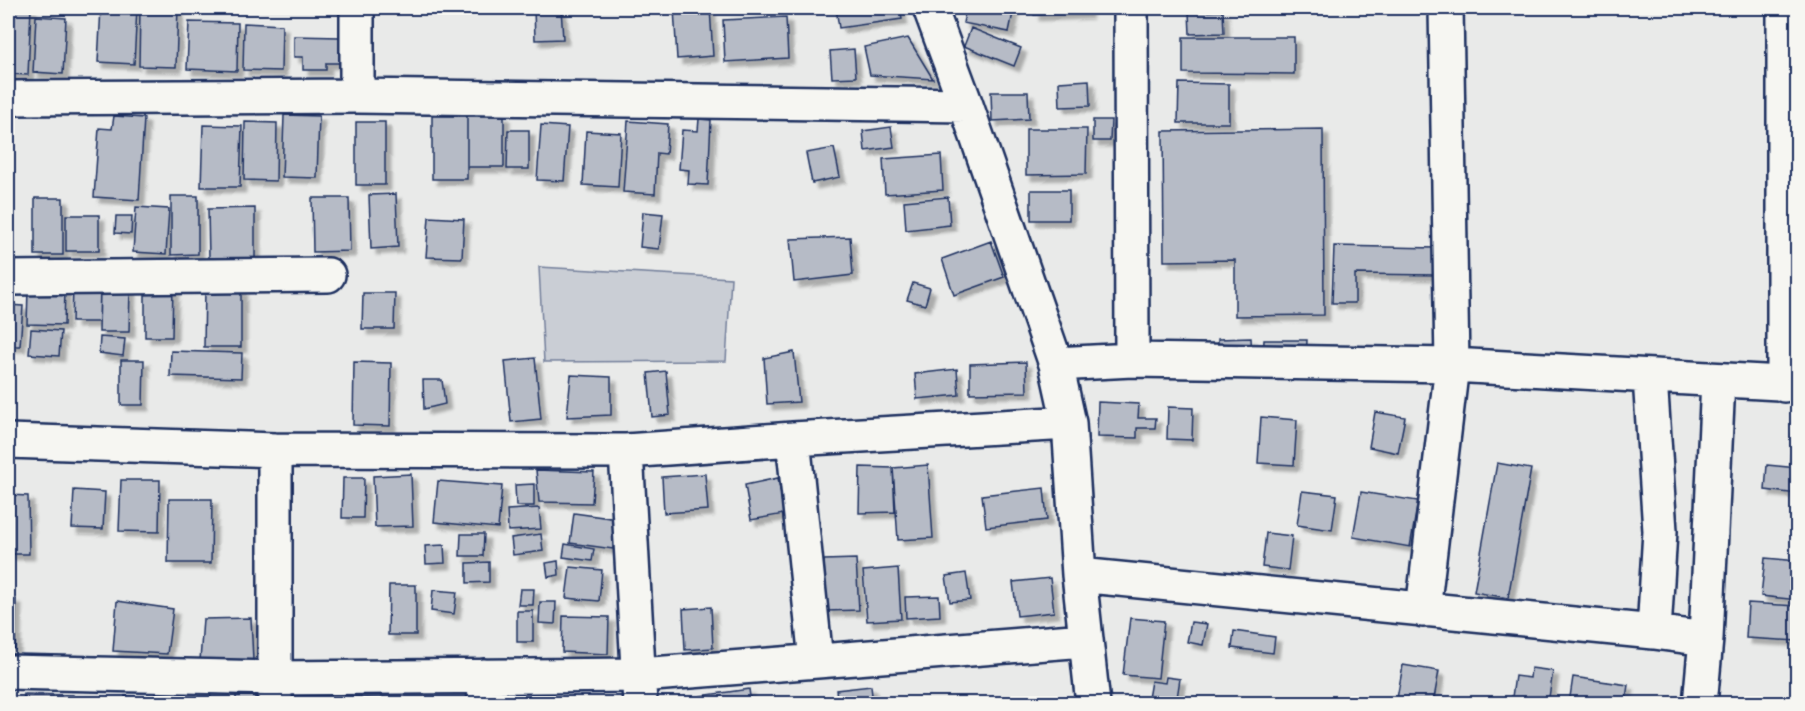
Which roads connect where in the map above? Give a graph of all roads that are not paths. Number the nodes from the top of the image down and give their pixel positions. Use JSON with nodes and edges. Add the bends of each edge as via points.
{"nodes":[{"id":1,"x":357,"y":8,"type":"edge"},
{"id":2,"x":930,"y":8,"type":"edge"},
{"id":3,"x":1131,"y":8,"type":"edge"},
{"id":4,"x":1446,"y":8,"type":"edge"},
{"id":5,"x":1784,"y":8,"type":"edge"},
{"id":6,"x":357,"y":96,"type":"junction"},
{"id":7,"x":8,"y":98,"type":"edge"},
{"id":8,"x":966,"y":105,"type":"junction"},
{"id":9,"x":328,"y":275,"type":"dead end"},
{"id":10,"x":8,"y":278,"type":"edge"},
{"id":11,"x":1132,"y":360,"type":"junction"},
{"id":12,"x":1056,"y":364,"type":"junction"},
{"id":13,"x":1452,"y":365,"type":"junction"},
{"id":14,"x":1650,"y":377,"type":"junction"},
{"id":15,"x":1718,"y":381,"type":"junction"},
{"id":16,"x":1791,"y":384,"type":"edge"},
{"id":17,"x":1069,"y":423,"type":"junction"},
{"id":18,"x":793,"y":439,"type":"junction"},
{"id":19,"x":8,"y":441,"type":"edge"},
{"id":20,"x":275,"y":450,"type":"junction"},
{"id":21,"x":626,"y":451,"type":"junction"},
{"id":22,"x":1079,"y":575,"type":"junction"},
{"id":23,"x":1423,"y":610,"type":"junction"},
{"id":24,"x":1654,"y":632,"type":"junction"},
{"id":25,"x":1706,"y":639,"type":"junction"},
{"id":26,"x":1085,"y":640,"type":"junction"},
{"id":27,"x":816,"y":661,"type":"junction"},
{"id":28,"x":8,"y":672,"type":"edge"},
{"id":29,"x":640,"y":689,"type":"edge"},
{"id":30,"x":484,"y":690,"type":"edge"},
{"id":31,"x":275,"y":691,"type":"edge"},
{"id":32,"x":1093,"y":704,"type":"edge"},
{"id":33,"x":1700,"y":704,"type":"edge"}],
"edges":[{"from":1,"to":6,"type":"street"},
{"from":2,"to":8,"type":"street"},
{"from":3,"to":11,"type":"street"},
{"from":4,"to":13,"type":"street"},
{"from":5,"to":16,"type":"street"},
{"from":6,"to":7,"type":"street"},
{"from":6,"to":8,"type":"street"},
{"from":8,"to":12,"type":"street"},
{"from":9,"to":10,"type":"street"},
{"from":11,"to":12,"type":"street"},
{"from":11,"to":13,"type":"street"},
{"from":12,"to":17,"type":"street"},
{"from":13,"to":14,"type":"street"},
{"from":13,"to":23,"type":"street"},
{"from":14,"to":15,"type":"street"},
{"from":14,"to":24,"type":"street","via":[[1660,531]]},
{"from":15,"to":16,"type":"street"},
{"from":15,"to":25,"type":"street"},
{"from":17,"to":18,"type":"street"},
{"from":17,"to":22,"type":"street"},
{"from":18,"to":21,"type":"street"},
{"from":18,"to":27,"type":"street"},
{"from":19,"to":20,"type":"street"},
{"from":20,"to":21,"type":"street"},
{"from":20,"to":31,"type":"street"},
{"from":21,"to":29,"type":"street"},
{"from":22,"to":23,"type":"street"},
{"from":22,"to":26,"type":"street"},
{"from":23,"to":24,"type":"street"},
{"from":24,"to":25,"type":"street"},
{"from":25,"to":33,"type":"street"},
{"from":26,"to":27,"type":"street"},
{"from":26,"to":32,"type":"street"},
{"from":27,"to":29,"type":"street"},
{"from":28,"to":31,"type":"street"},
{"from":29,"to":30,"type":"street"},
{"from":30,"to":31,"type":"street"}]}
